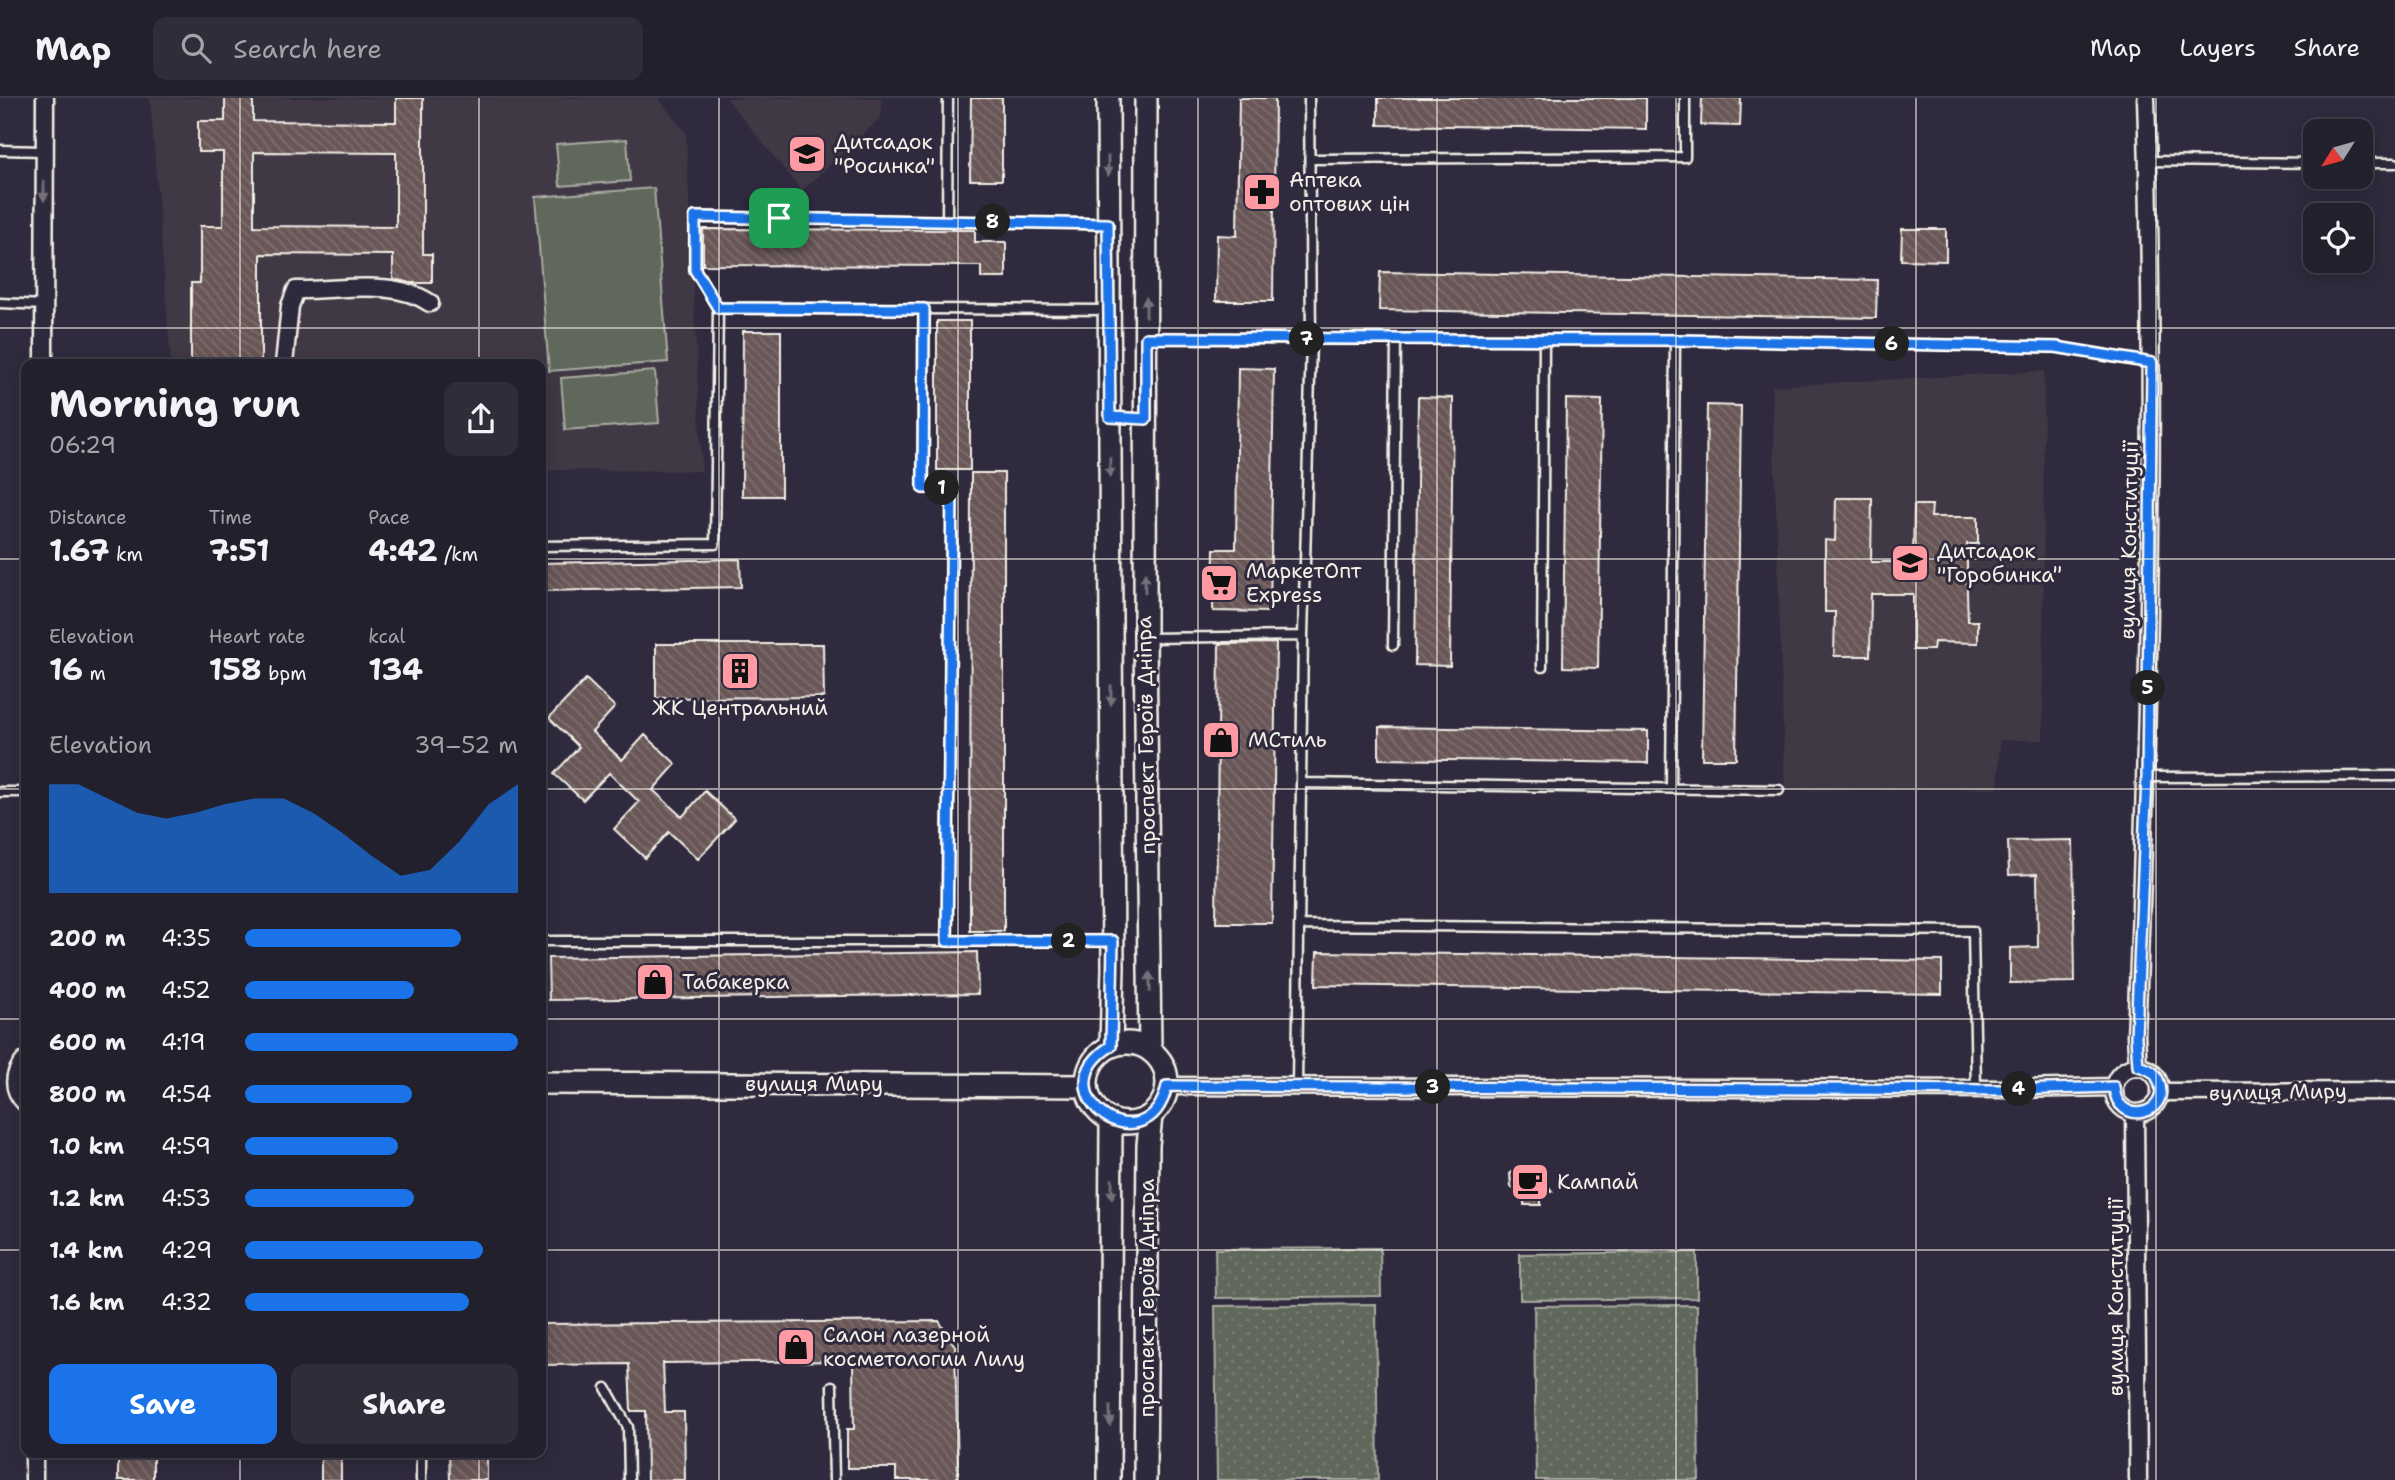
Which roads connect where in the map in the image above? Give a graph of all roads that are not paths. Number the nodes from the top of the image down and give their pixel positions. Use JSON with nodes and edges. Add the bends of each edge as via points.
{"nodes":[{"id":1,"x":45,"y":98,"type":"edge"},
{"id":2,"x":948,"y":98,"type":"edge"},
{"id":3,"x":1108,"y":98,"type":"edge"},
{"id":4,"x":1146,"y":98,"type":"edge"},
{"id":5,"x":1310,"y":98,"type":"edge"},
{"id":6,"x":1685,"y":98,"type":"edge"},
{"id":7,"x":2146,"y":98,"type":"edge"},
{"id":8,"x":0,"y":150,"type":"edge"},
{"id":9,"x":44,"y":151,"type":"junction"},
{"id":10,"x":1310,"y":159,"type":"junction"},
{"id":11,"x":2148,"y":161,"type":"junction"},
{"id":12,"x":2303,"y":163,"type":"edge"},
{"id":13,"x":2373,"y":163,"type":"edge"},
{"id":14,"x":2395,"y":163,"type":"edge"},
{"id":15,"x":947,"y":221,"type":"junction"},
{"id":16,"x":1108,"y":224,"type":"junction"},
{"id":17,"x":0,"y":303,"type":"edge"},
{"id":18,"x":430,"y":303,"type":"dead end"},
{"id":19,"x":44,"y":305,"type":"junction"},
{"id":20,"x":718,"y":308,"type":"junction"},
{"id":21,"x":924,"y":309,"type":"junction"},
{"id":22,"x":1109,"y":310,"type":"junction"},
{"id":23,"x":1146,"y":338,"type":"junction"},
{"id":24,"x":1311,"y":339,"type":"junction"},
{"id":25,"x":1396,"y":340,"type":"junction"},
{"id":26,"x":1545,"y":340,"type":"junction"},
{"id":27,"x":1675,"y":340,"type":"junction"},
{"id":28,"x":44,"y":359,"type":"edge"},
{"id":29,"x":285,"y":359,"type":"edge"},
{"id":30,"x":2152,"y":363,"type":"junction"},
{"id":31,"x":1110,"y":417,"type":"junction"},
{"id":32,"x":1146,"y":419,"type":"junction"},
{"id":33,"x":546,"y":546,"type":"edge"},
{"id":34,"x":1303,"y":636,"type":"junction"},
{"id":35,"x":1145,"y":638,"type":"junction"},
{"id":36,"x":1393,"y":645,"type":"dead end"},
{"id":37,"x":1542,"y":667,"type":"dead end"},
{"id":38,"x":2395,"y":776,"type":"edge"},
{"id":39,"x":2147,"y":777,"type":"junction"},
{"id":40,"x":1301,"y":783,"type":"junction"},
{"id":41,"x":1671,"y":788,"type":"junction"},
{"id":42,"x":1779,"y":790,"type":"dead end"},
{"id":43,"x":0,"y":792,"type":"edge"},
{"id":44,"x":21,"y":792,"type":"edge"},
{"id":45,"x":1299,"y":925,"type":"junction"},
{"id":46,"x":546,"y":941,"type":"edge"},
{"id":47,"x":947,"y":941,"type":"junction"},
{"id":48,"x":1113,"y":941,"type":"junction"},
{"id":49,"x":1111,"y":1046,"type":"junction"},
{"id":50,"x":1150,"y":1051,"type":"junction"},
{"id":51,"x":2138,"y":1066,"type":"junction"},
{"id":52,"x":546,"y":1083,"type":"edge"},
{"id":53,"x":1087,"y":1086,"type":"junction"},
{"id":54,"x":1167,"y":1086,"type":"junction"},
{"id":55,"x":1297,"y":1086,"type":"junction"},
{"id":56,"x":2114,"y":1087,"type":"junction"},
{"id":57,"x":1976,"y":1089,"type":"junction"},
{"id":58,"x":2395,"y":1091,"type":"edge"},
{"id":59,"x":2161,"y":1092,"type":"junction"},
{"id":60,"x":2135,"y":1113,"type":"junction"},
{"id":61,"x":1151,"y":1116,"type":"junction"},
{"id":62,"x":1111,"y":1121,"type":"junction"},
{"id":63,"x":832,"y":1386,"type":"dead end"},
{"id":64,"x":606,"y":1388,"type":"dead end"},
{"id":65,"x":34,"y":1458,"type":"edge"},
{"id":66,"x":421,"y":1458,"type":"edge"},
{"id":67,"x":34,"y":1480,"type":"edge"},
{"id":68,"x":421,"y":1480,"type":"edge"},
{"id":69,"x":629,"y":1480,"type":"edge"},
{"id":70,"x":834,"y":1480,"type":"edge"},
{"id":71,"x":1109,"y":1480,"type":"edge"},
{"id":72,"x":1145,"y":1480,"type":"edge"},
{"id":73,"x":2138,"y":1480,"type":"edge"}],
"edges":[{"from":1,"to":9,"type":"street"},
{"from":2,"to":15,"type":"lane"},
{"from":3,"to":16,"type":"street","name":"проспект Героїв Дніпра","one_way":true},
{"from":23,"to":4,"type":"street","name":"проспект Героїв Дніпра","one_way":true},
{"from":5,"to":10,"type":"lane"},
{"from":6,"to":10,"type":"lane","via":[[1685,156]]},
{"from":7,"to":11,"type":"street","name":"вулиця Конституції"},
{"from":8,"to":9,"type":"lane"},
{"from":9,"to":19,"type":"street","one_way":true},
{"from":10,"to":24,"type":"lane"},
{"from":11,"to":12,"type":"lane"},
{"from":11,"to":30,"type":"street","name":"вулиця Конституції"},
{"from":13,"to":14,"type":"lane"},
{"from":15,"to":16,"type":"lane"},
{"from":15,"to":20,"type":"lane","via":[[695,217],[695,270]]},
{"from":16,"to":22,"type":"street","name":"проспект Героїв Дніпра"},
{"from":17,"to":19,"type":"lane"},
{"from":18,"to":29,"type":"street","via":[[416,294],[393,290],[296,290]]},
{"from":19,"to":28,"type":"street"},
{"from":20,"to":21,"type":"lane"},
{"from":20,"to":33,"type":"lane","via":[[715,544]]},
{"from":21,"to":22,"type":"lane"},
{"from":21,"to":47,"type":"lane","via":[[923,488],[952,488]]},
{"from":22,"to":31,"type":"street","name":"проспект Героїв Дніпра"},
{"from":23,"to":24,"type":"lane"},
{"from":23,"to":32,"type":"street","name":"проспект Героїв Дніпра"},
{"from":24,"to":25,"type":"lane"},
{"from":24,"to":34,"type":"lane"},
{"from":25,"to":26,"type":"lane"},
{"from":25,"to":36,"type":"lane"},
{"from":26,"to":27,"type":"lane"},
{"from":26,"to":37,"type":"lane"},
{"from":27,"to":30,"type":"lane","via":[[2056,347]]},
{"from":27,"to":41,"type":"lane"},
{"from":30,"to":39,"type":"street","name":"вулиця Конституції"},
{"from":31,"to":32,"type":"street"},
{"from":31,"to":48,"type":"street","name":"проспект Героїв Дніпра","one_way":true},
{"from":35,"to":32,"type":"street","name":"проспект Героїв Дніпра","one_way":true},
{"from":34,"to":35,"type":"lane"},
{"from":34,"to":40,"type":"lane"},
{"from":50,"to":35,"type":"street","name":"проспект Героїв Дніпра","one_way":true},
{"from":38,"to":39,"type":"lane"},
{"from":39,"to":51,"type":"street","name":"вулиця Конституції"},
{"from":40,"to":41,"type":"lane"},
{"from":40,"to":45,"type":"lane"},
{"from":41,"to":42,"type":"lane"},
{"from":43,"to":44,"type":"lane"},
{"from":45,"to":55,"type":"lane"},
{"from":45,"to":57,"type":"lane","via":[[1973,931]]},
{"from":46,"to":47,"type":"lane"},
{"from":47,"to":48,"type":"lane"},
{"from":48,"to":49,"type":"street","name":"проспект Героїв Дніпра"},
{"from":49,"to":50,"type":"street","via":[[1138,1044]]},
{"from":49,"to":53,"type":"street","via":[[1092,1062]]},
{"from":50,"to":54,"type":"street","via":[[1166,1072]]},
{"from":51,"to":56,"type":"street","via":[[2119,1074]]},
{"from":51,"to":59,"type":"street","via":[[2152,1071]]},
{"from":52,"to":53,"type":"street","name":"вулиця Миру"},
{"from":53,"to":62,"type":"street","via":[[1090,1100]]},
{"from":54,"to":55,"type":"street"},
{"from":54,"to":61,"type":"street"},
{"from":55,"to":57,"type":"street"},
{"from":56,"to":57,"type":"street"},
{"from":56,"to":60,"type":"street","via":[[2117,1102]]},
{"from":58,"to":59,"type":"street","name":"вулиця Миру"},
{"from":59,"to":60,"type":"street","via":[[2149,1110]]},
{"from":60,"to":73,"type":"street","name":"вулиця Конституції"},
{"from":61,"to":62,"type":"street","via":[[1130,1123]]},
{"from":61,"to":72,"type":"street","name":"проспект Героїв Дніпра"},
{"from":62,"to":71,"type":"street","name":"проспект Героїв Дніпра","one_way":true},
{"from":63,"to":70,"type":"lane"},
{"from":64,"to":69,"type":"lane","via":[[628,1427]]},
{"from":65,"to":67,"type":"street"},
{"from":66,"to":68,"type":"lane"}]}
